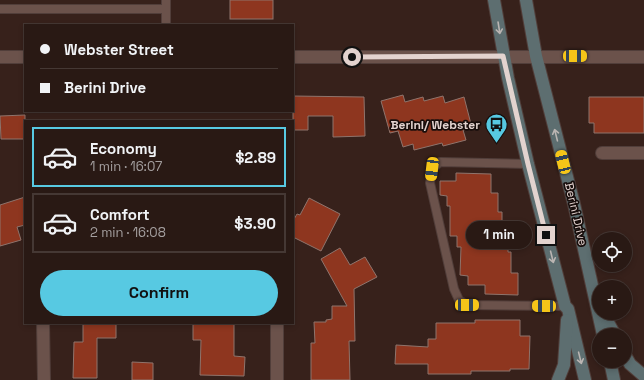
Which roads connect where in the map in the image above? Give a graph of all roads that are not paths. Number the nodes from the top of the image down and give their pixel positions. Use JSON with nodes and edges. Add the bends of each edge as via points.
{"nodes":[{"id":1,"x":166,"y":0,"type":"edge"},
{"id":2,"x":494,"y":0,"type":"edge"},
{"id":3,"x":526,"y":0,"type":"edge"},
{"id":4,"x":0,"y":9,"type":"edge"},
{"id":5,"x":166,"y":9,"type":"junction"},
{"id":6,"x":166,"y":24,"type":"edge"},
{"id":7,"x":503,"y":56,"type":"junction"},
{"id":8,"x":536,"y":56,"type":"junction"},
{"id":9,"x":0,"y":57,"type":"edge"},
{"id":10,"x":24,"y":57,"type":"edge"},
{"id":11,"x":294,"y":57,"type":"edge"},
{"id":12,"x":644,"y":57,"type":"edge"},
{"id":13,"x":602,"y":153,"type":"dead end"},
{"id":14,"x":644,"y":153,"type":"edge"},
{"id":15,"x":528,"y":164,"type":"junction"},
{"id":16,"x":592,"y":280,"type":"edge"},
{"id":17,"x":566,"y":308,"type":"junction"},
{"id":18,"x":43,"y":324,"type":"edge"},
{"id":19,"x":277,"y":324,"type":"edge"},
{"id":20,"x":632,"y":366,"type":"edge"},
{"id":21,"x":611,"y":368,"type":"edge"},
{"id":22,"x":644,"y":376,"type":"edge"},
{"id":23,"x":44,"y":380,"type":"edge"},
{"id":24,"x":277,"y":380,"type":"edge"},
{"id":25,"x":558,"y":380,"type":"edge"},
{"id":26,"x":586,"y":380,"type":"edge"},
{"id":27,"x":614,"y":380,"type":"edge"}],
"edges":[{"from":1,"to":5,"type":"lane"},
{"from":2,"to":7,"type":"street","one_way":true},
{"from":3,"to":8,"type":"street","name":"Berini Drive"},
{"from":4,"to":5,"type":"lane"},
{"from":5,"to":6,"type":"lane"},
{"from":7,"to":8,"type":"street"},
{"from":7,"to":11,"type":"street"},
{"from":7,"to":15,"type":"street"},
{"from":8,"to":12,"type":"street"},
{"from":16,"to":8,"type":"street","name":"Berini Drive","one_way":true},
{"from":9,"to":10,"type":"street"},
{"from":13,"to":14,"type":"street"},
{"from":15,"to":17,"type":"street","one_way":true},
{"from":15,"to":17,"type":"lane","via":[[440,162],[432,169],[430,184],[454,289],[459,300],[467,305]]},
{"from":17,"to":25,"type":"street","via":[[564,365]]},
{"from":17,"to":26,"type":"street","one_way":true},
{"from":18,"to":23,"type":"street"},
{"from":19,"to":24,"type":"street"},
{"from":20,"to":22,"type":"street"},
{"from":21,"to":27,"type":"street"}]}
